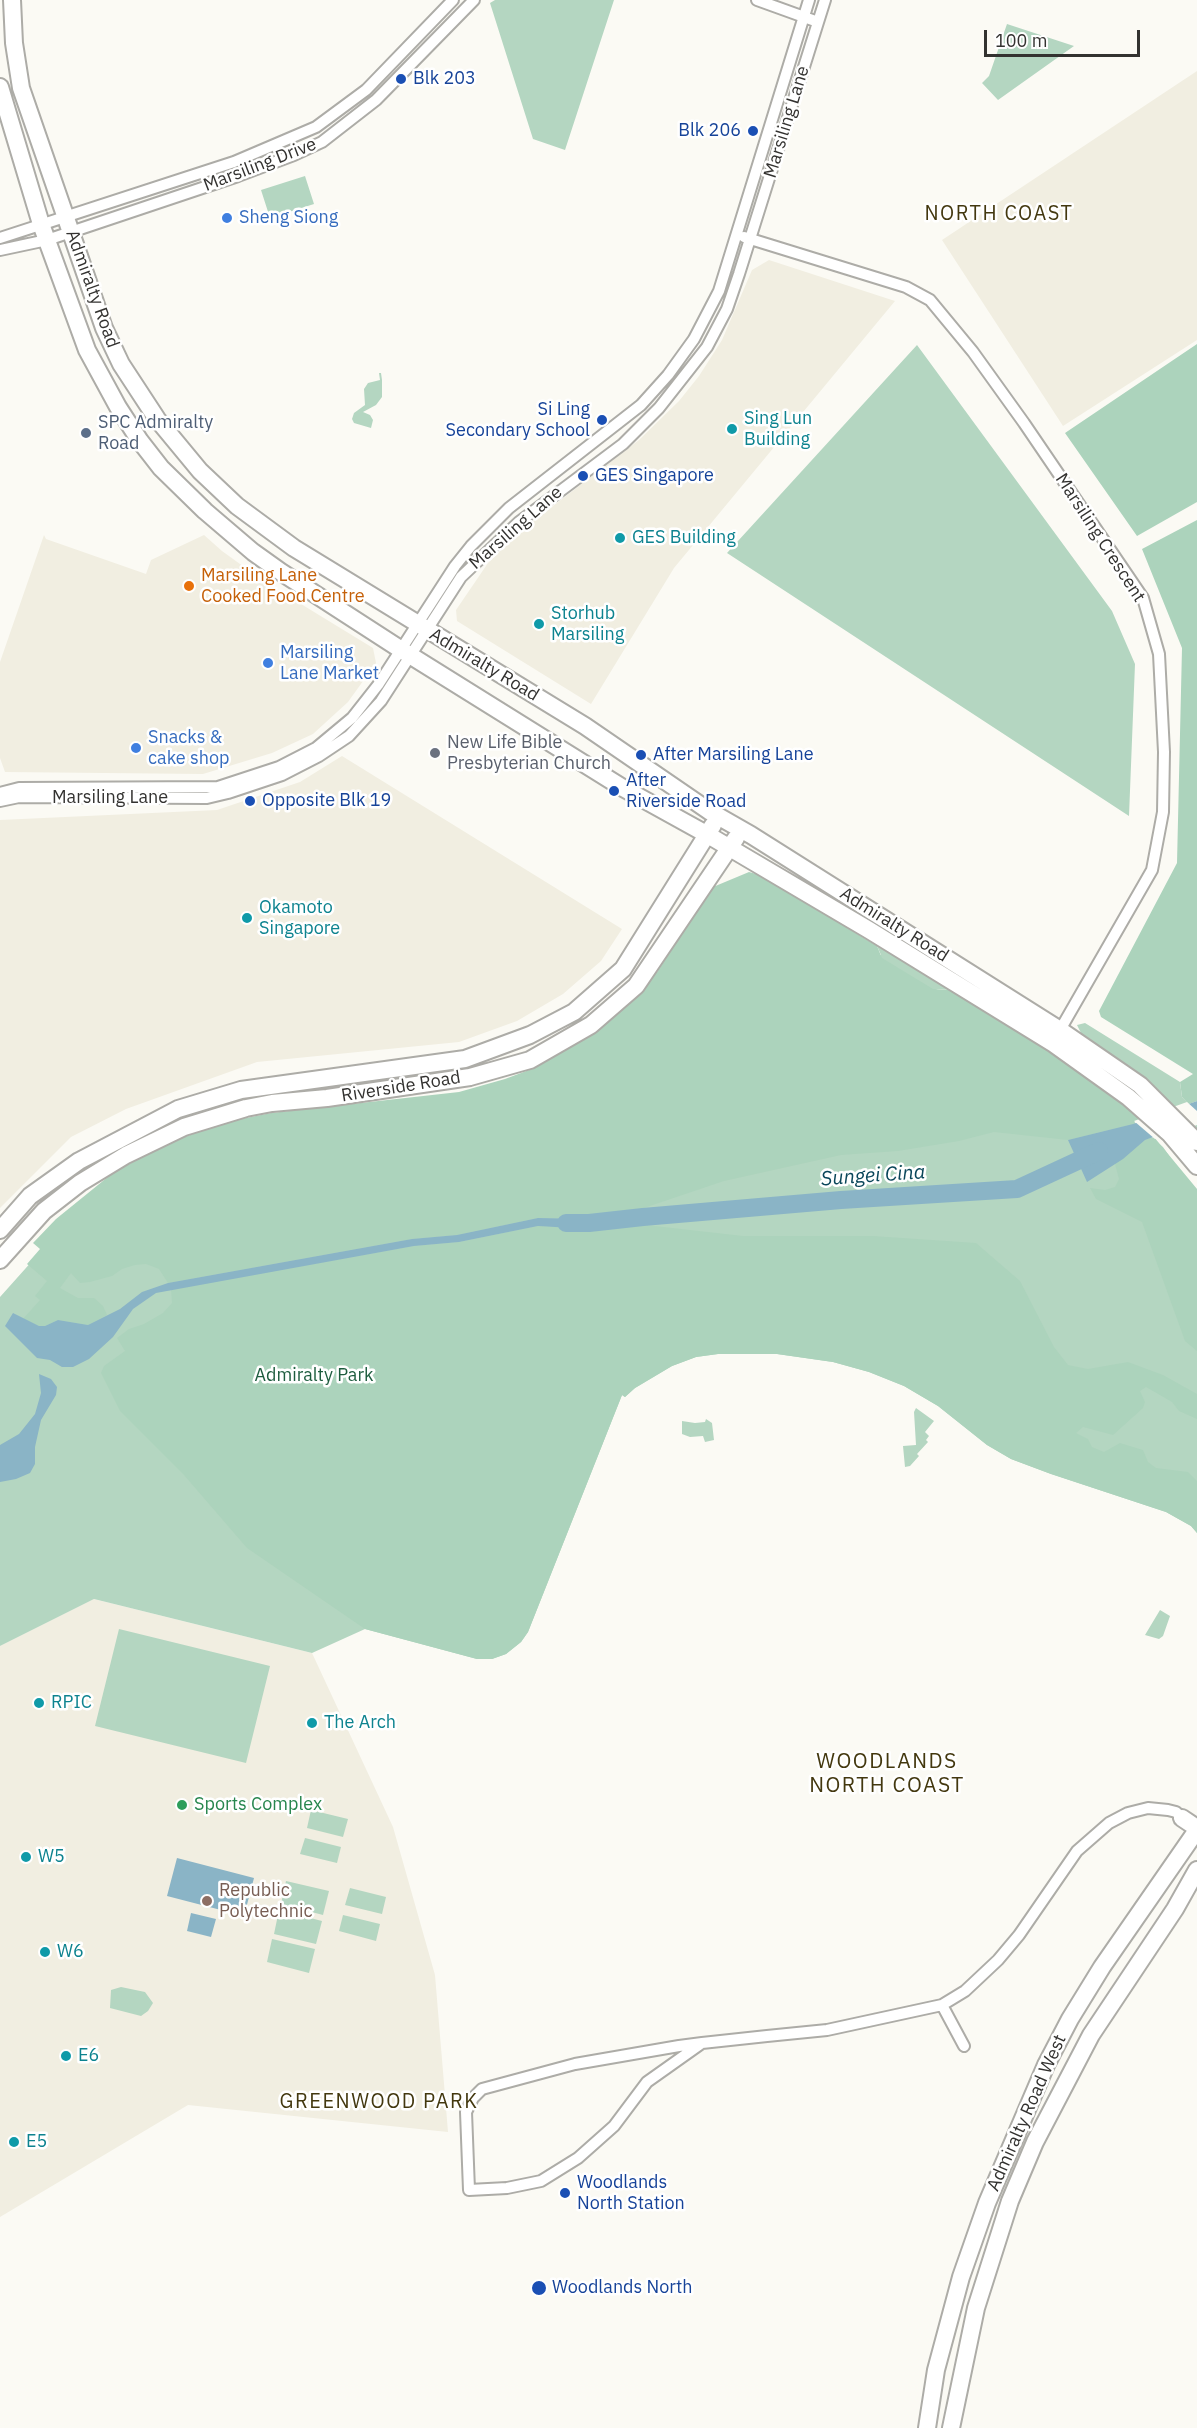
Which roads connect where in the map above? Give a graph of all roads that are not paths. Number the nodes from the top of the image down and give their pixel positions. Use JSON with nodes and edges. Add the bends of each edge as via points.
{"nodes":[{"id":1,"x":12,"y":0,"type":"edge"},
{"id":2,"x":453,"y":0,"type":"edge"},
{"id":3,"x":474,"y":0,"type":"edge"},
{"id":4,"x":757,"y":0,"type":"edge"},
{"id":5,"x":809,"y":0,"type":"edge"},
{"id":6,"x":822,"y":1,"type":"edge"},
{"id":7,"x":803,"y":16,"type":"junction"},
{"id":8,"x":818,"y":22,"type":"junction"},
{"id":9,"x":0,"y":87,"type":"edge"},
{"id":10,"x":65,"y":215,"type":"junction"},
{"id":11,"x":44,"y":232,"type":"junction"},
{"id":12,"x":71,"y":232,"type":"junction"},
{"id":13,"x":737,"y":235,"type":"junction"},
{"id":14,"x":0,"y":238,"type":"edge"},
{"id":15,"x":750,"y":238,"type":"junction"},
{"id":16,"x":0,"y":250,"type":"edge"},
{"id":17,"x":422,"y":627,"type":"junction"},
{"id":18,"x":405,"y":652,"type":"junction"},
{"id":19,"x":0,"y":793,"type":"edge"},
{"id":20,"x":164,"y":794,"type":"junction"},
{"id":21,"x":0,"y":801,"type":"edge"},
{"id":22,"x":718,"y":817,"type":"junction"},
{"id":23,"x":741,"y":830,"type":"junction"},
{"id":24,"x":708,"y":834,"type":"junction"},
{"id":25,"x":731,"y":848,"type":"junction"},
{"id":26,"x":1060,"y":1030,"type":"junction"},
{"id":27,"x":1184,"y":1135,"type":"edge"},
{"id":28,"x":1197,"y":1166,"type":"edge"},
{"id":29,"x":0,"y":1230,"type":"edge"},
{"id":30,"x":0,"y":1260,"type":"edge"},
{"id":31,"x":1190,"y":1816,"type":"edge"},
{"id":32,"x":1197,"y":1829,"type":"edge"},
{"id":33,"x":1197,"y":1870,"type":"edge"},
{"id":34,"x":942,"y":2006,"type":"junction"},
{"id":35,"x":702,"y":2043,"type":"junction"},
{"id":36,"x":964,"y":2046,"type":"dead end"},
{"id":37,"x":927,"y":2428,"type":"edge"},
{"id":38,"x":951,"y":2428,"type":"edge"}],
"edges":[{"from":1,"to":10,"type":"main road","name":"Admiralty Road","via":[[21,88]]},
{"from":2,"to":10,"type":"street","name":"Marsiling Drive","via":[[366,90],[316,127],[234,162]]},
{"from":3,"to":12,"type":"street","name":"Marsiling Drive","via":[[376,100],[322,142],[238,176]]},
{"from":4,"to":7,"type":"street"},
{"from":5,"to":7,"type":"street","name":"Marsiling Lane"},
{"from":6,"to":8,"type":"street","name":"Marsiling Lane"},
{"from":7,"to":8,"type":"street"},
{"from":7,"to":13,"type":"street","name":"Marsiling Lane"},
{"from":8,"to":15,"type":"street","name":"Marsiling Lane"},
{"from":9,"to":11,"type":"main road","name":"Admiralty Road"},
{"from":10,"to":11,"type":"street","name":"Marsiling Drive"},
{"from":10,"to":12,"type":"main road","name":"Admiralty Road"},
{"from":11,"to":12,"type":"street","name":"Marsiling Drive"},
{"from":11,"to":14,"type":"street","name":"Marsiling Drive"},
{"from":11,"to":16,"type":"street","name":"Marsiling Drive"},
{"from":11,"to":18,"type":"main road","name":"Admiralty Road","via":[[87,350],[140,441],[161,468],[253,552]]},
{"from":12,"to":17,"type":"main road","name":"Admiralty Road","via":[[104,328],[121,364],[178,447],[264,528]]},
{"from":13,"to":15,"type":"street","name":"Marsiling Crescent"},
{"from":13,"to":17,"type":"street","name":"Marsiling Lane","via":[[712,306],[668,375],[611,430],[496,520],[455,566]]},
{"from":15,"to":17,"type":"street","name":"Marsiling Lane","via":[[727,309],[707,347],[659,408],[623,444],[519,522],[461,577]]},
{"from":15,"to":26,"type":"street","name":"Marsiling Crescent","via":[[906,287],[930,300],[1024,423],[1143,598],[1159,654],[1164,752],[1163,812],[1152,870]]},
{"from":17,"to":18,"type":"street","name":"Marsiling Lane"},
{"from":17,"to":22,"type":"main road","name":"Admiralty Road","via":[[602,737]]},
{"from":18,"to":20,"type":"street","name":"Marsiling Lane","via":[[362,707],[316,748],[279,767],[218,787]]},
{"from":18,"to":24,"type":"main road","name":"Admiralty Road","via":[[623,788]]},
{"from":19,"to":20,"type":"street","name":"Marsiling Lane","via":[[19,788]]},
{"from":20,"to":21,"type":"street","name":"Marsiling Lane","via":[[19,797]]},
{"from":22,"to":23,"type":"main road","name":"Admiralty Road"},
{"from":22,"to":24,"type":"main road","name":"Riverside Road"},
{"from":23,"to":25,"type":"main road","name":"Riverside Road"},
{"from":23,"to":26,"type":"main road","name":"Admiralty Road"},
{"from":24,"to":25,"type":"main road","name":"Admiralty Road"},
{"from":24,"to":29,"type":"main road","name":"Riverside Road","via":[[623,969],[574,1012],[530,1035],[465,1059],[251,1088],[178,1109],[70,1167],[30,1196]]},
{"from":25,"to":27,"type":"main road","name":"Admiralty Road","via":[[1054,1044],[1149,1116]]},
{"from":25,"to":30,"type":"main road","name":"Riverside Road","via":[[636,986],[591,1025],[531,1060],[470,1077],[246,1108],[184,1127],[80,1183],[44,1211]]},
{"from":26,"to":27,"type":"main road","name":"Admiralty Road","via":[[1140,1085],[1166,1109]]},
{"from":27,"to":28,"type":"main road","name":"Admiralty Road"},
{"from":31,"to":32,"type":"main road"},
{"from":31,"to":34,"type":"street","via":[[1148,1808],[1109,1823],[1077,1851],[998,1960],[965,1991]]},
{"from":32,"to":37,"type":"main road","name":"Admiralty Road West","via":[[1102,1967],[1046,2065],[987,2203],[961,2277],[936,2370]]},
{"from":33,"to":38,"type":"main road","name":"Admiralty Road West","via":[[1091,2035],[1035,2142],[1010,2201],[976,2308]]},
{"from":34,"to":35,"type":"street","via":[[827,2030]]},
{"from":34,"to":36,"type":"street"},
{"from":35,"to":35,"type":"street","via":[[647,2082],[614,2126],[578,2158],[541,2181],[469,2190],[466,2112],[482,2089],[575,2064]]}]}
